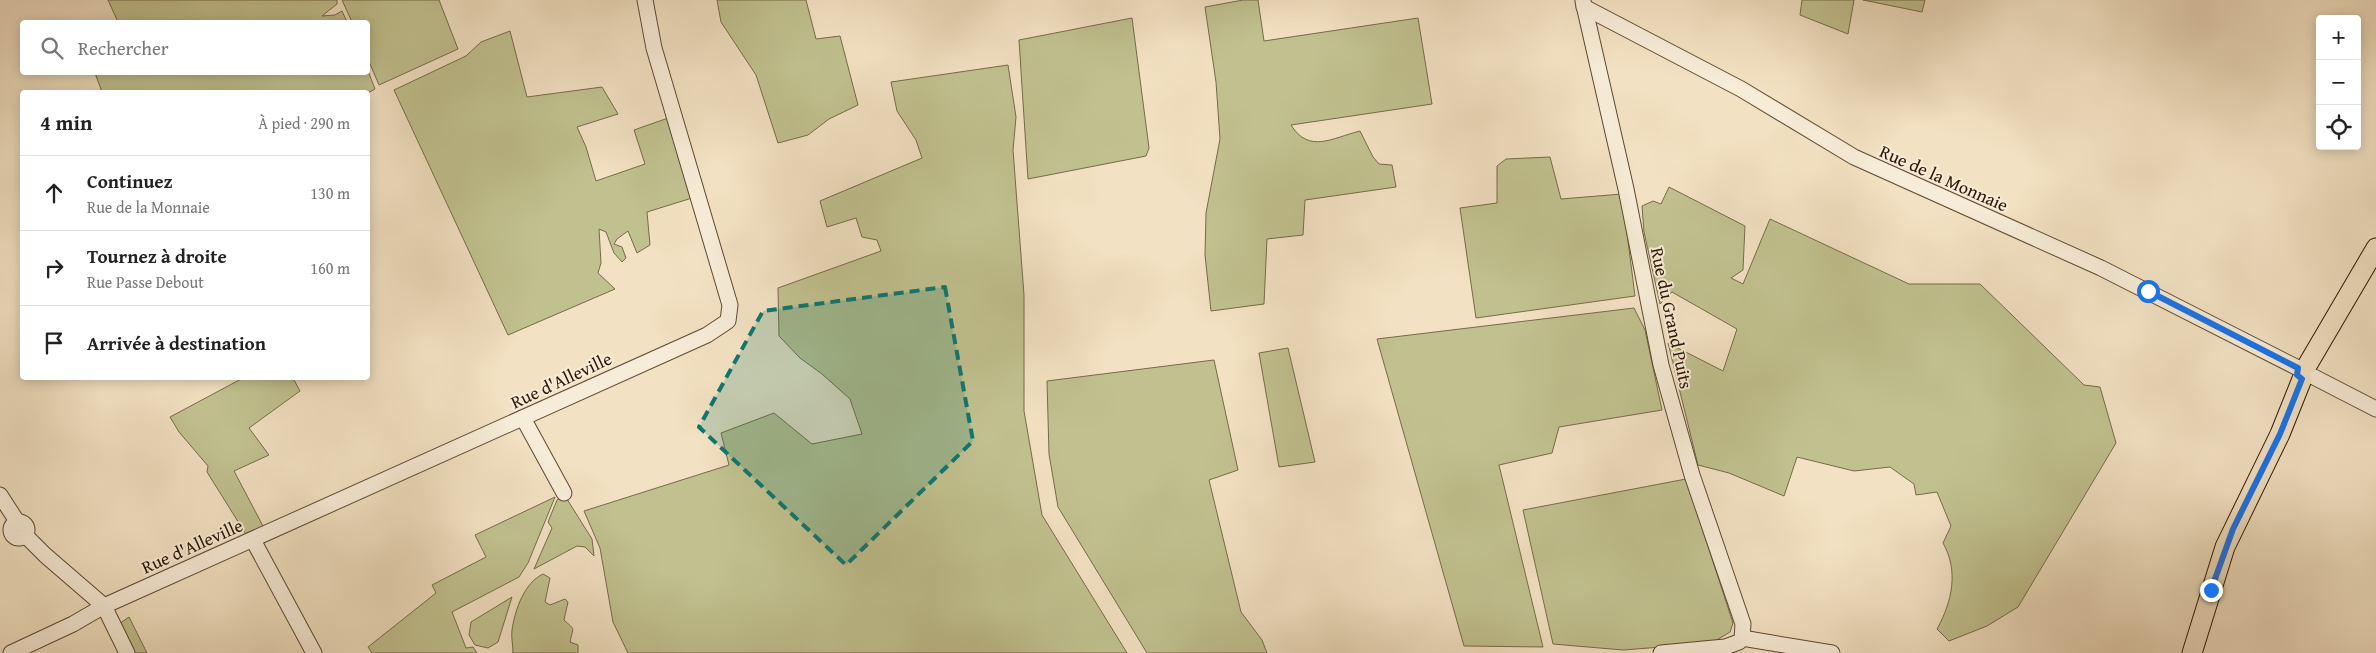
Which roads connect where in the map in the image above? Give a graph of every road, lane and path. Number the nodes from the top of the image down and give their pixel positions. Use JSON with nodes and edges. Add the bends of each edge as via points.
{"nodes":[{"id":1,"x":645,"y":0,"type":"edge"},
{"id":2,"x":1583,"y":3,"type":"edge"},
{"id":3,"x":2376,"y":248,"type":"edge"},
{"id":4,"x":2305,"y":372,"type":"junction"},
{"id":5,"x":2376,"y":409,"type":"edge"},
{"id":6,"x":524,"y":418,"type":"junction"},
{"id":7,"x":564,"y":493,"type":"dead end"},
{"id":8,"x":0,"y":495,"type":"edge"},
{"id":9,"x":19,"y":531,"type":"junction"},
{"id":10,"x":252,"y":540,"type":"junction"},
{"id":11,"x":0,"y":544,"type":"edge"},
{"id":12,"x":104,"y":606,"type":"junction"},
{"id":13,"x":1742,"y":638,"type":"junction"},
{"id":14,"x":11,"y":653,"type":"edge"},
{"id":15,"x":127,"y":653,"type":"edge"},
{"id":16,"x":314,"y":653,"type":"edge"},
{"id":17,"x":1661,"y":653,"type":"edge"},
{"id":18,"x":1832,"y":653,"type":"edge"},
{"id":19,"x":2192,"y":653,"type":"edge"}],
"edges":[{"from":1,"to":6,"type":"street","name":"Rue d'Alleville","via":[[657,58],[728,297],[730,315],[723,325],[707,334]]},
{"from":2,"to":4,"type":"street","name":"Rue de la Monnaie","via":[[1741,89],[1854,157],[2101,268]]},
{"from":2,"to":13,"type":"street","name":"Rue du Grand Puits","via":[[1626,189],[1661,365],[1692,474],[1741,616]]},
{"from":3,"to":4,"type":"main road"},
{"from":4,"to":5,"type":"street","name":"Rue de la Monnaie"},
{"from":4,"to":19,"type":"main road","via":[[2280,434],[2225,547]]},
{"from":6,"to":7,"type":"street"},
{"from":6,"to":10,"type":"street","name":"Rue d'Alleville"},
{"from":8,"to":9,"type":"street"},
{"from":9,"to":11,"type":"street"},
{"from":9,"to":12,"type":"street"},
{"from":10,"to":12,"type":"street","name":"Rue d'Alleville"},
{"from":10,"to":16,"type":"street"},
{"from":12,"to":14,"type":"street","name":"Rue d'Alleville"},
{"from":12,"to":15,"type":"street"},
{"from":13,"to":17,"type":"street","via":[[1725,648]]},
{"from":13,"to":18,"type":"street"}]}
